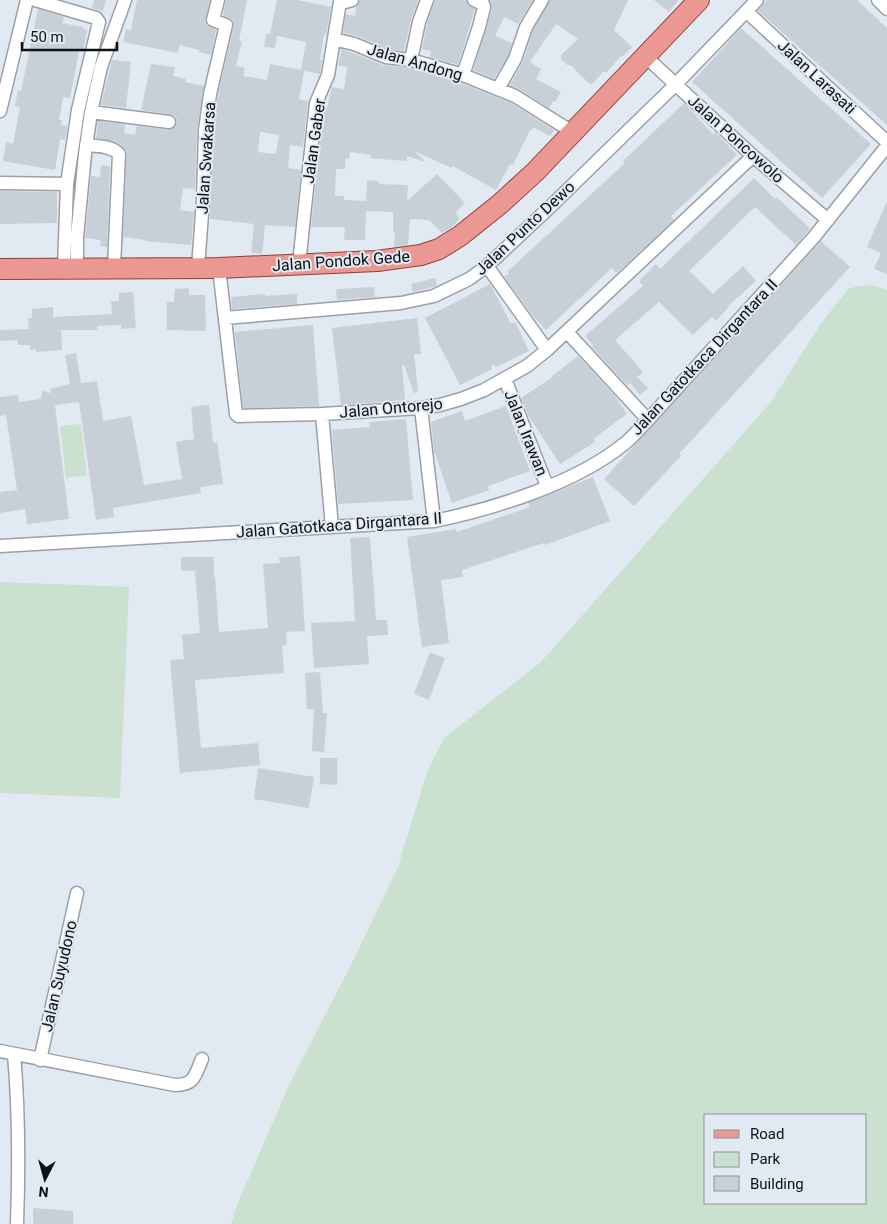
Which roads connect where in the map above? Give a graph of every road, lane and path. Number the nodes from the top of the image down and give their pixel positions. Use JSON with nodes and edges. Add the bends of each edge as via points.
{"nodes":[{"id":1,"x":27,"y":0,"type":"edge"},
{"id":2,"x":35,"y":0,"type":"edge"},
{"id":3,"x":125,"y":0,"type":"edge"},
{"id":4,"x":218,"y":0,"type":"edge"},
{"id":5,"x":427,"y":0,"type":"edge"},
{"id":6,"x":474,"y":0,"type":"edge"},
{"id":7,"x":542,"y":0,"type":"edge"},
{"id":8,"x":700,"y":0,"type":"edge"},
{"id":9,"x":757,"y":0,"type":"edge"},
{"id":10,"x":878,"y":0,"type":"edge"},
{"id":11,"x":342,"y":1,"type":"edge"},
{"id":12,"x":887,"y":9,"type":"edge"},
{"id":13,"x":747,"y":12,"type":"junction"},
{"id":14,"x":334,"y":39,"type":"junction"},
{"id":15,"x":646,"y":57,"type":"junction"},
{"id":16,"x":411,"y":60,"type":"junction"},
{"id":17,"x":463,"y":75,"type":"junction"},
{"id":18,"x":675,"y":85,"type":"junction"},
{"id":19,"x":498,"y":89,"type":"junction"},
{"id":20,"x":0,"y":111,"type":"edge"},
{"id":21,"x":91,"y":112,"type":"junction"},
{"id":22,"x":169,"y":122,"type":"dead end"},
{"id":23,"x":574,"y":134,"type":"junction"},
{"id":24,"x":887,"y":142,"type":"edge"},
{"id":25,"x":86,"y":144,"type":"junction"},
{"id":26,"x":887,"y":146,"type":"edge"},
{"id":27,"x":753,"y":156,"type":"junction"},
{"id":28,"x":0,"y":183,"type":"edge"},
{"id":29,"x":67,"y":184,"type":"junction"},
{"id":30,"x":828,"y":220,"type":"junction"},
{"id":31,"x":299,"y":264,"type":"junction"},
{"id":32,"x":487,"y":266,"type":"junction"},
{"id":33,"x":71,"y":268,"type":"junction"},
{"id":34,"x":114,"y":268,"type":"junction"},
{"id":35,"x":198,"y":268,"type":"junction"},
{"id":36,"x":219,"y":268,"type":"junction"},
{"id":37,"x":0,"y":269,"type":"edge"},
{"id":38,"x":225,"y":318,"type":"junction"},
{"id":39,"x":567,"y":332,"type":"junction"},
{"id":40,"x":547,"y":350,"type":"junction"},
{"id":41,"x":505,"y":379,"type":"junction"},
{"id":42,"x":421,"y":408,"type":"junction"},
{"id":43,"x":322,"y":414,"type":"junction"},
{"id":44,"x":648,"y":420,"type":"junction"},
{"id":45,"x":547,"y":486,"type":"junction"},
{"id":46,"x":434,"y":521,"type":"junction"},
{"id":47,"x":332,"y":527,"type":"junction"},
{"id":48,"x":0,"y":546,"type":"edge"},
{"id":49,"x":78,"y":893,"type":"dead end"},
{"id":50,"x":0,"y":1051,"type":"edge"},
{"id":51,"x":14,"y":1054,"type":"junction"},
{"id":52,"x":202,"y":1059,"type":"dead end"},
{"id":53,"x":40,"y":1060,"type":"junction"},
{"id":54,"x":17,"y":1224,"type":"edge"}],
"edges":[{"from":1,"to":20,"type":"street"},
{"from":2,"to":29,"type":"street","via":[[96,18],[99,22],[78,110]]},
{"from":3,"to":21,"type":"street","via":[[101,67]]},
{"from":4,"to":35,"type":"street","name":"Jalan Swakarsa","via":[[213,20],[226,25],[205,130]]},
{"from":5,"to":16,"type":"street"},
{"from":6,"to":17,"type":"street","via":[[484,7]]},
{"from":7,"to":19,"type":"street"},
{"from":8,"to":15,"type":"main road","name":"Jalan Pondok Gede"},
{"from":9,"to":13,"type":"street","name":"Jalan Punto Dewo"},
{"from":10,"to":12,"type":"street"},
{"from":11,"to":14,"type":"street","name":"Jalan Gaber"},
{"from":13,"to":18,"type":"street","name":"Jalan Punto Dewo"},
{"from":13,"to":24,"type":"street","name":"Jalan Larasati"},
{"from":14,"to":16,"type":"street","name":"Jalan Andong","via":[[386,57]]},
{"from":14,"to":31,"type":"street","name":"Jalan Gaber","via":[[328,75],[316,103]]},
{"from":15,"to":18,"type":"street","name":"Jalan Poncowolo"},
{"from":15,"to":23,"type":"main road","name":"Jalan Pondok Gede"},
{"from":16,"to":17,"type":"street","name":"Jalan Andong"},
{"from":17,"to":19,"type":"street","name":"Jalan Andong"},
{"from":18,"to":27,"type":"street","name":"Jalan Poncowolo"},
{"from":18,"to":32,"type":"street","name":"Jalan Punto Dewo"},
{"from":19,"to":23,"type":"street","name":"Jalan Andong"},
{"from":21,"to":22,"type":"street"},
{"from":21,"to":25,"type":"street"},
{"from":23,"to":31,"type":"main road","name":"Jalan Pondok Gede","via":[[500,204],[439,249],[399,259]]},
{"from":25,"to":33,"type":"street"},
{"from":25,"to":34,"type":"street","via":[[119,154]]},
{"from":26,"to":30,"type":"street","name":"Jalan Gatotkaca Dirgantara II"},
{"from":27,"to":30,"type":"street","name":"Jalan Poncowolo"},
{"from":27,"to":39,"type":"street","name":"Jalan Ontorejo"},
{"from":28,"to":29,"type":"street"},
{"from":29,"to":33,"type":"street"},
{"from":30,"to":44,"type":"street","name":"Jalan Gatotkaca Dirgantara II"},
{"from":31,"to":36,"type":"main road","name":"Jalan Pondok Gede"},
{"from":32,"to":38,"type":"street","name":"Jalan Punto Dewo","via":[[450,289],[417,300]]},
{"from":32,"to":40,"type":"street"},
{"from":33,"to":34,"type":"main road","name":"Jalan Pondok Gede"},
{"from":33,"to":37,"type":"main road","name":"Jalan Pondok Gede"},
{"from":34,"to":35,"type":"main road","name":"Jalan Pondok Gede"},
{"from":35,"to":36,"type":"main road","name":"Jalan Pondok Gede"},
{"from":36,"to":38,"type":"street","name":"Jalan Ontorejo"},
{"from":38,"to":43,"type":"street","name":"Jalan Ontorejo","via":[[237,415]]},
{"from":39,"to":40,"type":"street","name":"Jalan Ontorejo"},
{"from":39,"to":44,"type":"street"},
{"from":40,"to":41,"type":"street","name":"Jalan Ontorejo"},
{"from":41,"to":42,"type":"street","name":"Jalan Ontorejo","via":[[461,399]]},
{"from":41,"to":45,"type":"street","name":"Jalan Irawan"},
{"from":42,"to":43,"type":"street","name":"Jalan Ontorejo"},
{"from":42,"to":46,"type":"street"},
{"from":43,"to":47,"type":"street"},
{"from":44,"to":45,"type":"street","name":"Jalan Gatotkaca Dirgantara II","via":[[606,457],[586,470]]},
{"from":45,"to":46,"type":"street","name":"Jalan Gatotkaca Dirgantara II","via":[[470,514]]},
{"from":46,"to":47,"type":"street","name":"Jalan Gatotkaca Dirgantara II"},
{"from":47,"to":48,"type":"street","name":"Jalan Gatotkaca Dirgantara II"},
{"from":49,"to":53,"type":"street","name":"Jalan Suyudono"},
{"from":50,"to":51,"type":"street"},
{"from":51,"to":53,"type":"street"},
{"from":51,"to":54,"type":"street","via":[[18,1106]]},
{"from":52,"to":53,"type":"street","via":[[193,1079],[182,1085]]}]}
